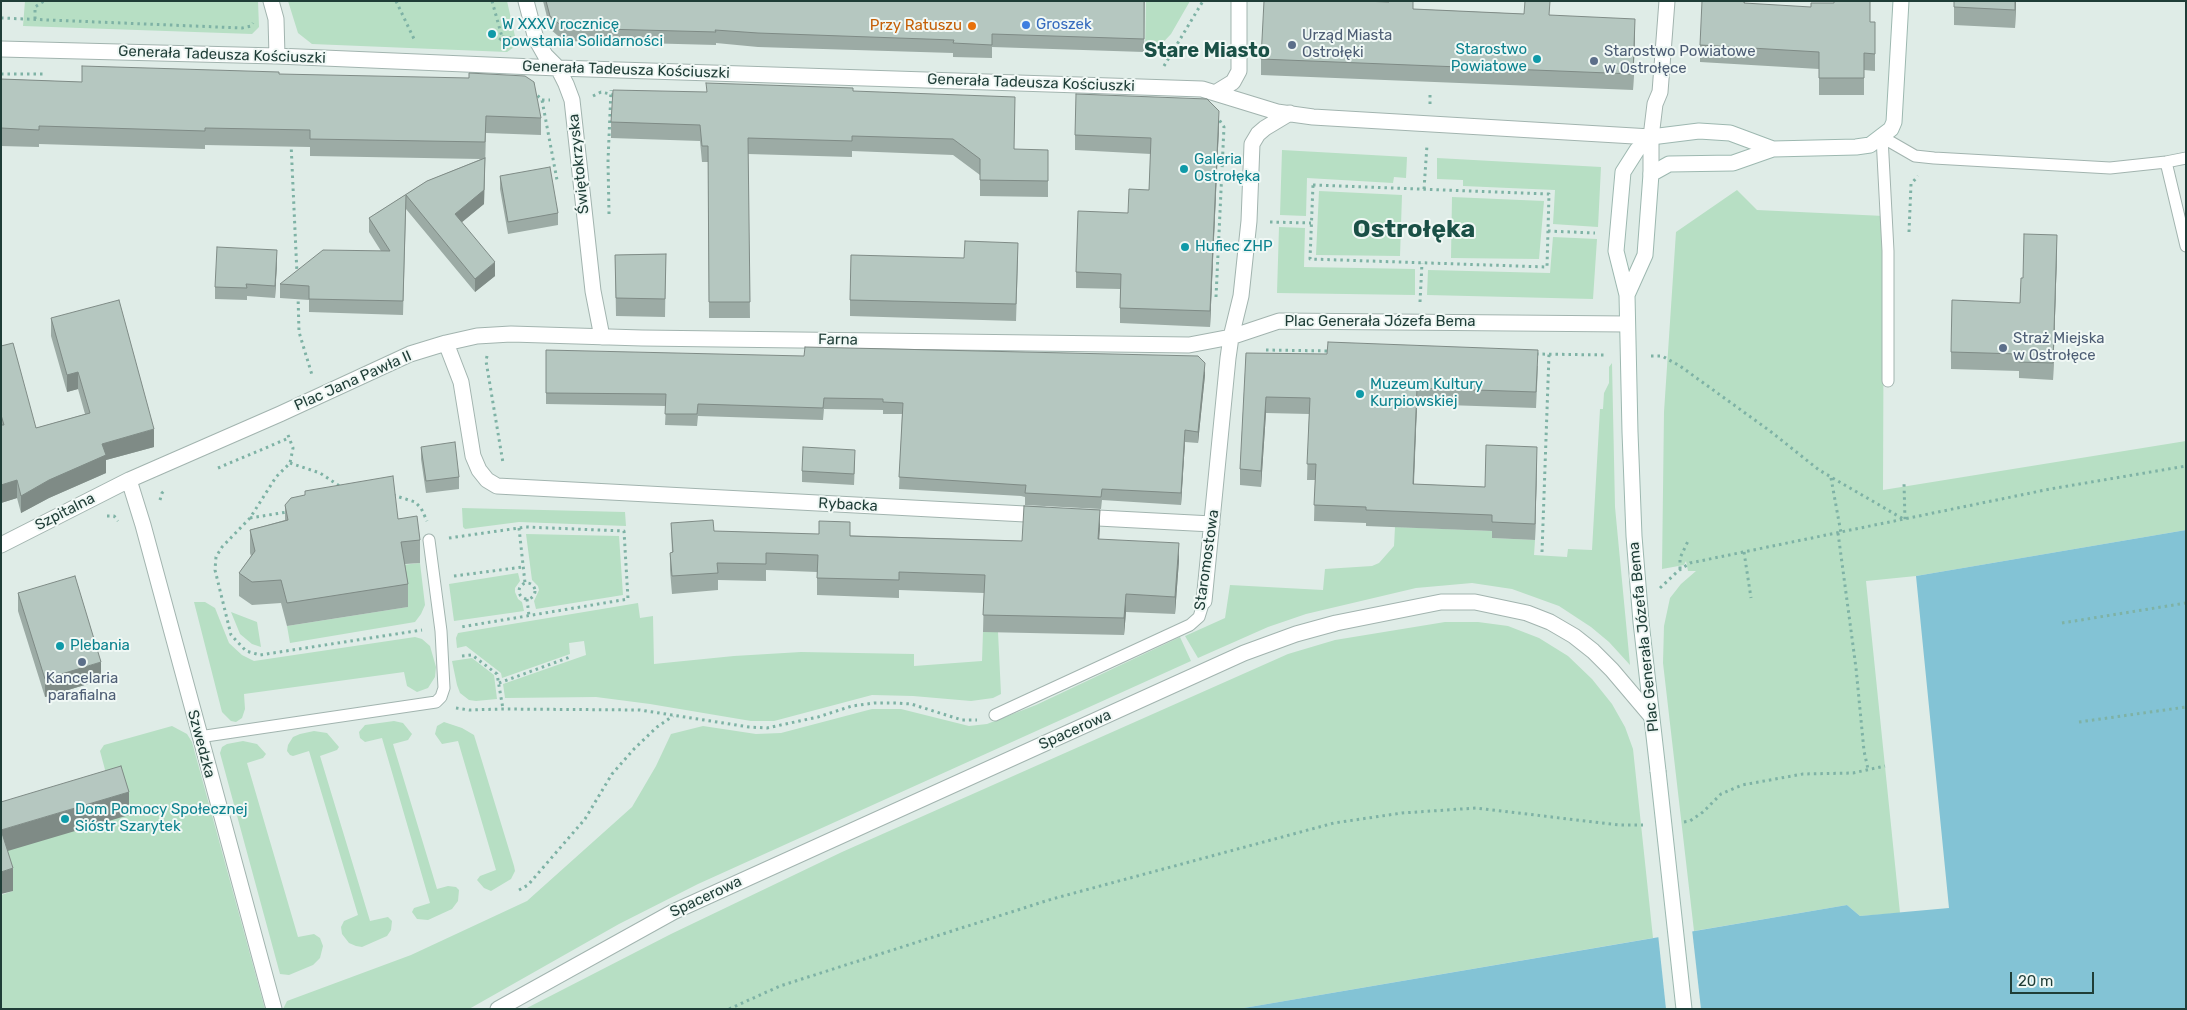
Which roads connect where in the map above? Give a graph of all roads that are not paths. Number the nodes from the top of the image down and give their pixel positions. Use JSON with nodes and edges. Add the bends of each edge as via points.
{"nodes":[{"id":1,"x":271,"y":1,"type":"edge"},
{"id":2,"x":526,"y":1,"type":"edge"},
{"id":3,"x":1239,"y":1,"type":"edge"},
{"id":4,"x":1667,"y":1,"type":"edge"},
{"id":5,"x":1901,"y":1,"type":"edge"},
{"id":6,"x":1,"y":50,"type":"edge"},
{"id":7,"x":277,"y":56,"type":"junction"},
{"id":8,"x":558,"y":68,"type":"junction"},
{"id":9,"x":1215,"y":93,"type":"junction"},
{"id":10,"x":1290,"y":113,"type":"junction"},
{"id":11,"x":1651,"y":137,"type":"junction"},
{"id":12,"x":1882,"y":137,"type":"junction"},
{"id":13,"x":1773,"y":149,"type":"junction"},
{"id":14,"x":2186,"y":158,"type":"edge"},
{"id":15,"x":2166,"y":162,"type":"junction"},
{"id":16,"x":1651,"y":174,"type":"junction"},
{"id":17,"x":2186,"y":246,"type":"edge"},
{"id":18,"x":1627,"y":294,"type":"junction"},
{"id":19,"x":1627,"y":324,"type":"junction"},
{"id":20,"x":1231,"y":336,"type":"junction"},
{"id":21,"x":602,"y":338,"type":"junction"},
{"id":22,"x":446,"y":343,"type":"junction"},
{"id":23,"x":1888,"y":381,"type":"dead end"},
{"id":24,"x":129,"y":480,"type":"junction"},
{"id":25,"x":1212,"y":524,"type":"junction"},
{"id":26,"x":429,"y":540,"type":"road end"},
{"id":27,"x":1,"y":545,"type":"edge"},
{"id":28,"x":1204,"y":601,"type":"joint"},
{"id":29,"x":995,"y":715,"type":"road end"},
{"id":30,"x":1651,"y":716,"type":"junction"},
{"id":31,"x":199,"y":737,"type":"junction"},
{"id":32,"x":274,"y":1009,"type":"edge"},
{"id":33,"x":498,"y":1009,"type":"edge"},
{"id":34,"x":1684,"y":1009,"type":"edge"}],
"edges":[{"from":1,"to":7,"type":"street","via":[[276,19]]},
{"from":2,"to":8,"type":"street","name":"Świętokrzyska","via":[[536,39]]},
{"from":3,"to":9,"type":"street","via":[[1237,77],[1228,87]]},
{"from":4,"to":11,"type":"street","via":[[1660,92],[1655,104]]},
{"from":5,"to":12,"type":"street","via":[[1894,122]]},
{"from":6,"to":7,"type":"street","name":"Generała Tadeusza Kościuszki"},
{"from":7,"to":8,"type":"street","name":"Generała Tadeusza Kościuszki"},
{"from":8,"to":9,"type":"street","name":"Generała Tadeusza Kościuszki","via":[[1202,89]]},
{"from":8,"to":21,"type":"street","name":"Świętokrzyska","via":[[572,100],[592,291]]},
{"from":9,"to":10,"type":"street","name":"Generała Tadeusza Kościuszki"},
{"from":10,"to":11,"type":"street","via":[[1399,123]]},
{"from":10,"to":20,"type":"street","via":[[1265,128],[1252,144],[1249,221],[1241,296]]},
{"from":11,"to":13,"type":"street","via":[[1699,131],[1730,133]]},
{"from":11,"to":16,"type":"street","name":"Plac Generała Józefa Bema"},
{"from":11,"to":18,"type":"street","name":"Plac Generała Józefa Bema","via":[[1637,150],[1623,172],[1616,251]]},
{"from":12,"to":13,"type":"street","via":[[1870,145],[1856,147]]},
{"from":12,"to":15,"type":"lane","via":[[1915,156],[1934,158],[2110,168]]},
{"from":12,"to":23,"type":"lane","via":[[1888,251]]},
{"from":13,"to":16,"type":"street","via":[[1733,163],[1669,164]]},
{"from":14,"to":15,"type":"lane"},
{"from":15,"to":17,"type":"lane"},
{"from":16,"to":18,"type":"street","name":"Plac Generała Józefa Bema","via":[[1645,256]]},
{"from":18,"to":19,"type":"street","name":"Plac Generała Józefa Bema"},
{"from":19,"to":20,"type":"street","name":"Plac Generała Józefa Bema","via":[[1280,321]]},
{"from":19,"to":30,"type":"street","name":"Plac Generała Józefa Bema","via":[[1634,536]]},
{"from":20,"to":21,"type":"street","name":"Farna","via":[[1190,345]]},
{"from":20,"to":25,"type":"street","name":"Staromostowa"},
{"from":21,"to":22,"type":"street","name":"Farna","via":[[511,334],[477,336]]},
{"from":22,"to":24,"type":"street","name":"Plac Jana Pawła II","via":[[410,354]]},
{"from":22,"to":25,"type":"street","name":"Rybacka","via":[[461,382],[473,456],[486,480],[497,486]]},
{"from":24,"to":27,"type":"street","name":"Szpitalna"},
{"from":24,"to":31,"type":"street","name":"Szwedzka"},
{"from":25,"to":28,"type":"street","name":"Staromostowa"},
{"from":26,"to":31,"type":"lane","via":[[441,630],[444,688],[436,702]]},
{"from":28,"to":29,"type":"lane","name":"Staromostowa","via":[[1199,617],[1190,625]]},
{"from":30,"to":33,"type":"street","name":"Spacerowa","via":[[1593,651],[1574,636],[1528,613],[1475,602],[1441,602],[1296,634],[1244,653],[673,912]]},
{"from":30,"to":34,"type":"street","name":"Plac Generała Józefa Bema","bridge":true},
{"from":31,"to":32,"type":"street","name":"Szwedzka"}]}
